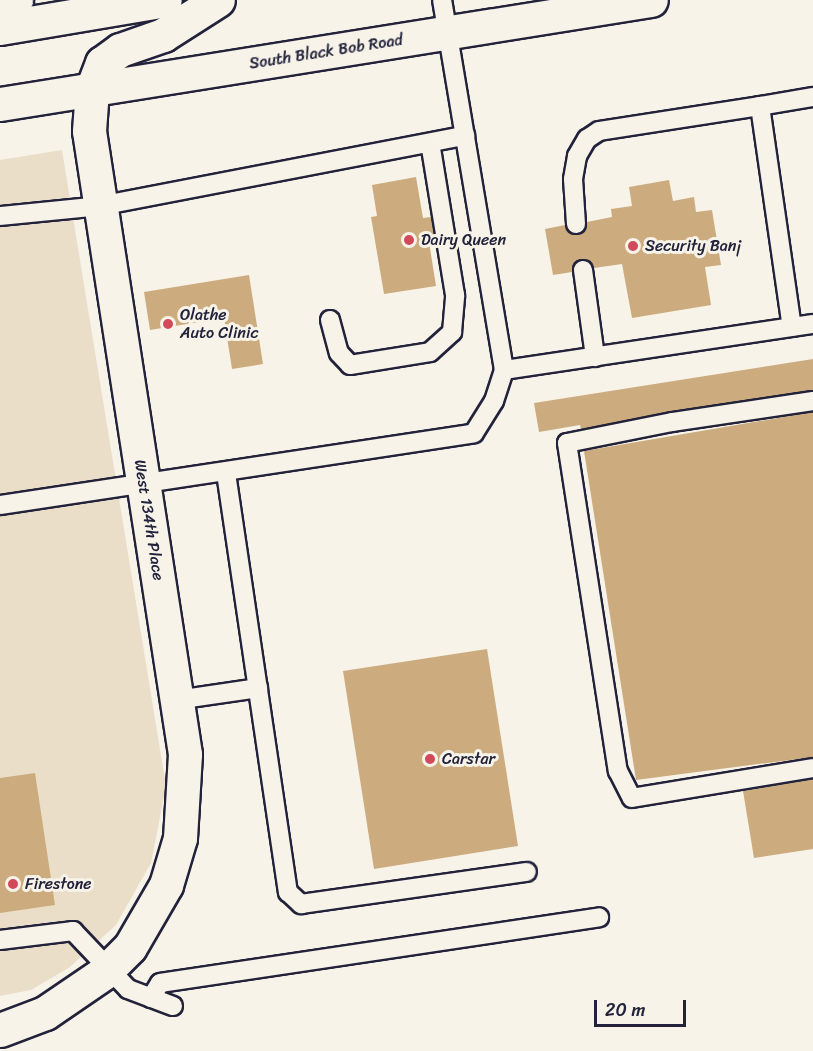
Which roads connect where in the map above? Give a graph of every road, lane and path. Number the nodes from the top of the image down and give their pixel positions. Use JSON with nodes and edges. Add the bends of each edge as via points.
{"nodes":[{"id":1,"x":16,"y":0,"type":"edge"},
{"id":2,"x":218,"y":0,"type":"edge"},
{"id":3,"x":442,"y":0,"type":"edge"},
{"id":4,"x":651,"y":0,"type":"edge"},
{"id":5,"x":149,"y":1,"type":"edge"},
{"id":6,"x":0,"y":12,"type":"edge"},
{"id":7,"x":0,"y":28,"type":"edge"},
{"id":8,"x":447,"y":32,"type":"junction"},
{"id":9,"x":92,"y":89,"type":"junction"},
{"id":10,"x":813,"y":98,"type":"edge"},
{"id":11,"x":0,"y":104,"type":"edge"},
{"id":12,"x":760,"y":106,"type":"junction"},
{"id":13,"x":465,"y":136,"type":"junction"},
{"id":14,"x":430,"y":143,"type":"junction"},
{"id":15,"x":100,"y":206,"type":"junction"},
{"id":16,"x":0,"y":216,"type":"edge"},
{"id":17,"x":576,"y":224,"type":"dead end"},
{"id":18,"x":583,"y":270,"type":"dead end"},
{"id":19,"x":330,"y":320,"type":"dead end"},
{"id":20,"x":813,"y":324,"type":"edge"},
{"id":21,"x":792,"y":327,"type":"junction"},
{"id":22,"x":595,"y":357,"type":"junction"},
{"id":23,"x":504,"y":370,"type":"junction"},
{"id":24,"x":813,"y":401,"type":"edge"},
{"id":25,"x":226,"y":473,"type":"junction"},
{"id":26,"x":144,"y":482,"type":"junction"},
{"id":27,"x":0,"y":505,"type":"edge"},
{"id":28,"x":258,"y":688,"type":"junction"},
{"id":29,"x":176,"y":700,"type":"junction"},
{"id":30,"x":813,"y":768,"type":"edge"},
{"id":31,"x":527,"y":872,"type":"dead end"},
{"id":32,"x":599,"y":917,"type":"dead end"},
{"id":33,"x":0,"y":940,"type":"edge"},
{"id":34,"x":109,"y":968,"type":"junction"},
{"id":35,"x":151,"y":998,"type":"junction"},
{"id":36,"x":173,"y":1006,"type":"dead end"},
{"id":37,"x":0,"y":1030,"type":"edge"}],
"edges":[{"from":1,"to":6,"type":"street"},
{"from":2,"to":9,"type":"street","name":"West 134th Place","via":[[163,35],[120,50],[102,63]]},
{"from":3,"to":8,"type":"lane"},
{"from":4,"to":8,"type":"street","name":"South Black Bob Road"},
{"from":5,"to":7,"type":"street"},
{"from":8,"to":9,"type":"street","name":"South Black Bob Road"},
{"from":8,"to":13,"type":"lane"},
{"from":9,"to":11,"type":"street","name":"South Black Bob Road"},
{"from":9,"to":15,"type":"street","name":"West 134th Place","via":[[89,131]]},
{"from":10,"to":12,"type":"lane"},
{"from":12,"to":17,"type":"lane","via":[[599,130],[587,139],[577,156],[573,179]]},
{"from":12,"to":21,"type":"lane"},
{"from":13,"to":14,"type":"lane"},
{"from":13,"to":23,"type":"lane"},
{"from":14,"to":15,"type":"lane"},
{"from":14,"to":19,"type":"lane","via":[[455,295],[452,332],[430,352],[351,366],[339,353]]},
{"from":15,"to":16,"type":"lane"},
{"from":15,"to":26,"type":"street","name":"West 134th Place"},
{"from":18,"to":22,"type":"lane"},
{"from":20,"to":21,"type":"lane"},
{"from":21,"to":22,"type":"lane"},
{"from":22,"to":23,"type":"lane"},
{"from":23,"to":25,"type":"lane","via":[[494,401],[474,433]]},
{"from":24,"to":30,"type":"lane","via":[[672,422],[567,443],[618,771],[632,798]]},
{"from":25,"to":26,"type":"lane"},
{"from":25,"to":28,"type":"lane"},
{"from":26,"to":27,"type":"lane"},
{"from":26,"to":29,"type":"street","name":"West 134th Place"},
{"from":28,"to":29,"type":"lane"},
{"from":28,"to":31,"type":"lane","via":[[288,892],[301,904]]},
{"from":29,"to":34,"type":"street","name":"West 134th Place","via":[[185,754],[180,838],[166,885],[130,947]]},
{"from":32,"to":35,"type":"lane","via":[[160,983]]},
{"from":33,"to":34,"type":"lane","via":[[73,931]]},
{"from":34,"to":35,"type":"lane","via":[[128,989]]},
{"from":34,"to":37,"type":"street","name":"West 134th Place","via":[[45,1013]]},
{"from":35,"to":36,"type":"lane"}]}
